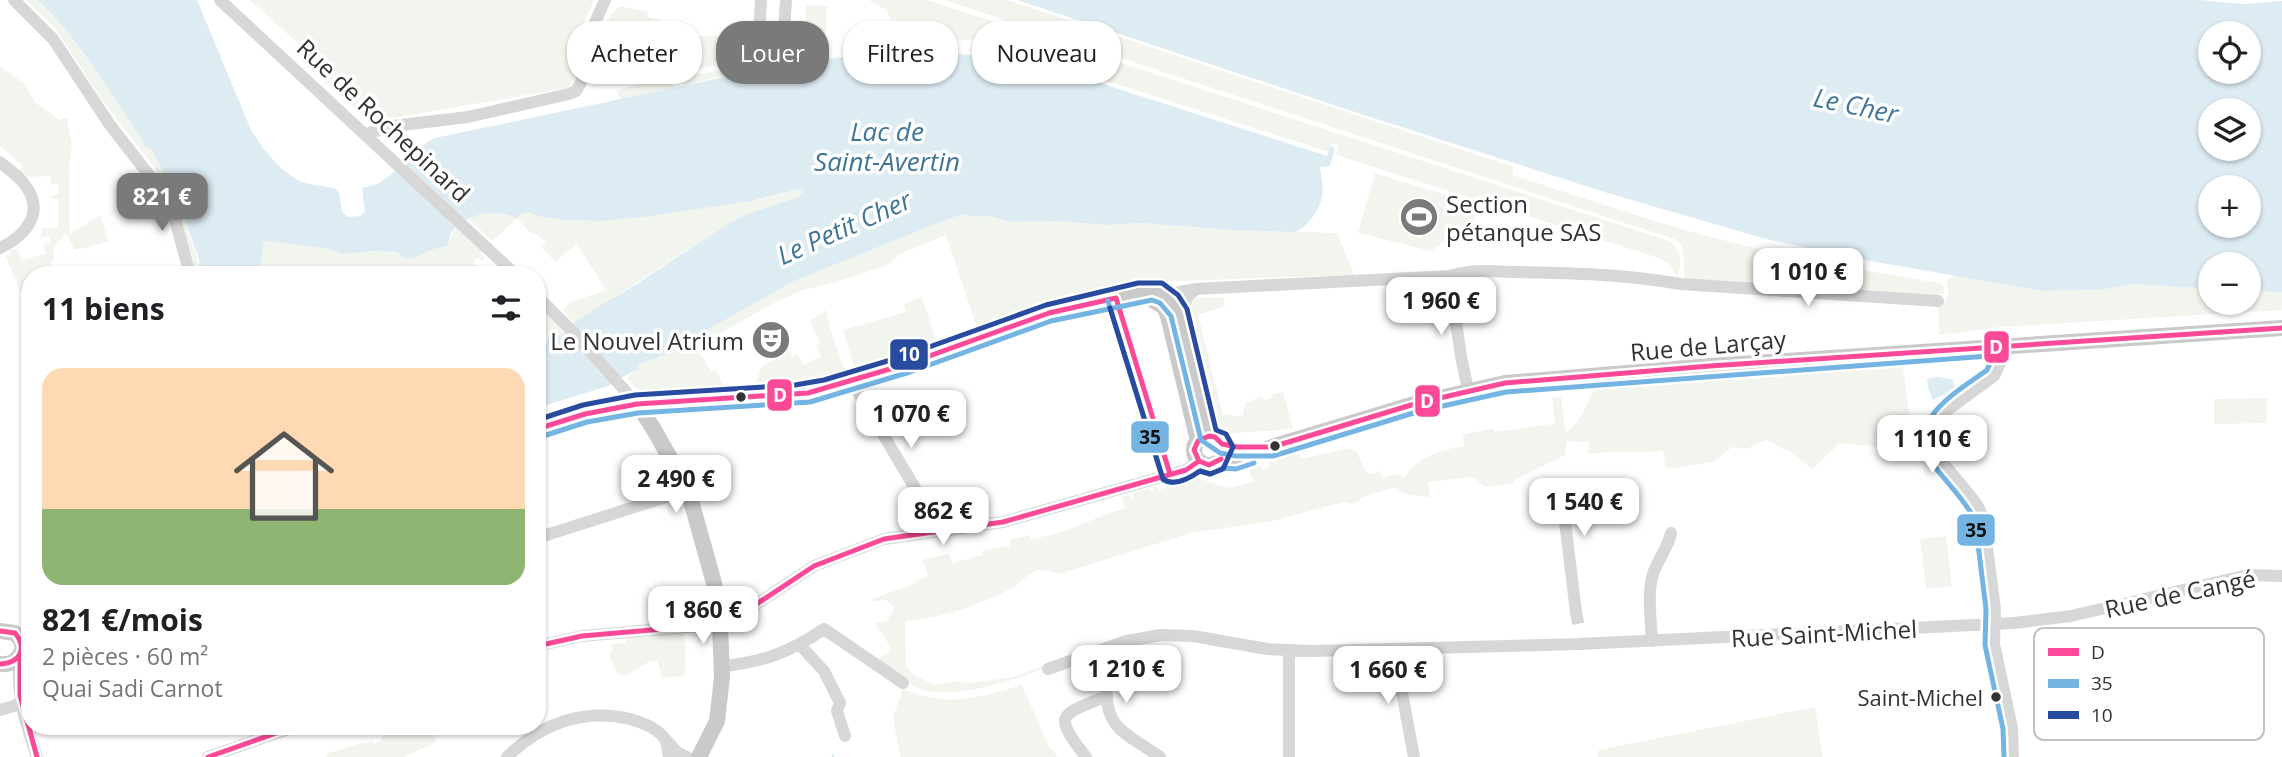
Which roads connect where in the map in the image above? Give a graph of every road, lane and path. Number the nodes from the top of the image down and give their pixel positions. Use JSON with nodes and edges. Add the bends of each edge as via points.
{"nodes":[{"id":1,"x":14,"y":0,"type":"edge"},
{"id":2,"x":220,"y":0,"type":"edge"},
{"id":3,"x":605,"y":0,"type":"edge"},
{"id":4,"x":761,"y":0,"type":"edge"},
{"id":5,"x":786,"y":0,"type":"edge"},
{"id":6,"x":366,"y":134,"type":"junction"},
{"id":7,"x":0,"y":162,"type":"edge"},
{"id":8,"x":0,"y":248,"type":"edge"},
{"id":9,"x":188,"y":266,"type":"edge"},
{"id":10,"x":507,"y":266,"type":"edge"},
{"id":11,"x":1449,"y":276,"type":"junction"},
{"id":12,"x":1196,"y":289,"type":"junction"},
{"id":13,"x":1165,"y":295,"type":"junction"},
{"id":14,"x":1124,"y":297,"type":"junction"},
{"id":15,"x":1938,"y":301,"type":"dead end"},
{"id":16,"x":546,"y":305,"type":"edge"},
{"id":17,"x":1179,"y":312,"type":"junction"},
{"id":18,"x":2282,"y":328,"type":"edge"},
{"id":19,"x":2001,"y":346,"type":"junction"},
{"id":20,"x":854,"y":381,"type":"junction"},
{"id":21,"x":1468,"y":390,"type":"junction"},
{"id":22,"x":637,"y":404,"type":"junction"},
{"id":23,"x":546,"y":426,"type":"edge"},
{"id":24,"x":1212,"y":445,"type":"junction"},
{"id":25,"x":1199,"y":461,"type":"joint"},
{"id":26,"x":1555,"y":488,"type":"dead end"},
{"id":27,"x":688,"y":490,"type":"junction"},
{"id":28,"x":940,"y":530,"type":"junction"},
{"id":29,"x":1671,"y":533,"type":"dead end"},
{"id":30,"x":546,"y":535,"type":"edge"},
{"id":31,"x":2282,"y":575,"type":"edge"},
{"id":32,"x":1576,"y":612,"type":"tunnel mouth"},
{"id":33,"x":1995,"y":623,"type":"junction"},
{"id":34,"x":720,"y":624,"type":"junction"},
{"id":35,"x":5,"y":629,"type":"edge"},
{"id":36,"x":21,"y":641,"type":"edge"},
{"id":37,"x":1652,"y":641,"type":"junction"},
{"id":38,"x":546,"y":644,"type":"edge"},
{"id":39,"x":800,"y":645,"type":"junction"},
{"id":40,"x":1110,"y":647,"type":"junction"},
{"id":41,"x":1289,"y":650,"type":"junction"},
{"id":42,"x":1394,"y":650,"type":"junction"},
{"id":43,"x":21,"y":652,"type":"edge"},
{"id":44,"x":21,"y":662,"type":"edge"},
{"id":45,"x":0,"y":665,"type":"edge"},
{"id":46,"x":723,"y":666,"type":"junction"},
{"id":47,"x":1048,"y":669,"type":"dead end"},
{"id":48,"x":903,"y":683,"type":"dead end"},
{"id":49,"x":21,"y":685,"type":"edge"},
{"id":50,"x":21,"y":694,"type":"edge"},
{"id":51,"x":1107,"y":696,"type":"junction"},
{"id":52,"x":21,"y":701,"type":"edge"},
{"id":53,"x":0,"y":710,"type":"edge"},
{"id":54,"x":546,"y":728,"type":"edge"},
{"id":55,"x":32,"y":735,"type":"edge"},
{"id":56,"x":271,"y":735,"type":"edge"},
{"id":57,"x":534,"y":735,"type":"edge"},
{"id":58,"x":845,"y":736,"type":"dead end"},
{"id":59,"x":666,"y":740,"type":"junction"},
{"id":60,"x":694,"y":756,"type":"edge"},
{"id":61,"x":37,"y":757,"type":"edge"},
{"id":62,"x":208,"y":757,"type":"edge"},
{"id":63,"x":507,"y":757,"type":"edge"},
{"id":64,"x":669,"y":757,"type":"edge"},
{"id":65,"x":1086,"y":757,"type":"edge"},
{"id":66,"x":1160,"y":757,"type":"edge"},
{"id":67,"x":1289,"y":757,"type":"edge"},
{"id":68,"x":1414,"y":757,"type":"edge"},
{"id":69,"x":2013,"y":757,"type":"edge"}],
"edges":[{"from":1,"to":9,"type":"street","via":[[53,38],[110,125],[163,193]]},
{"from":2,"to":6,"type":"street","name":"Rue de Rochepinard"},
{"from":3,"to":6,"type":"street","via":[[587,40],[576,91],[468,117]]},
{"from":4,"to":5,"type":"street","via":[[758,52],[783,47]]},
{"from":6,"to":10,"type":"street","name":"Rue de Rochepinard"},
{"from":7,"to":8,"type":"street","via":[[24,183],[32,199],[32,216],[22,236]]},
{"from":11,"to":12,"type":"street"},
{"from":11,"to":15,"type":"street","via":[[1465,271],[1577,274]]},
{"from":11,"to":21,"type":"street"},
{"from":12,"to":13,"type":"street"},
{"from":12,"to":17,"type":"street"},
{"from":13,"to":14,"type":"main road","via":[[1152,291]]},
{"from":13,"to":17,"type":"main road"},
{"from":14,"to":20,"type":"main road","via":[[1049,313]]},
{"from":14,"to":24,"type":"main road","via":[[1147,298],[1167,311]]},
{"from":16,"to":22,"type":"street"},
{"from":17,"to":24,"type":"main road"},
{"from":18,"to":19,"type":"main road","name":"Rue de Larçay"},
{"from":19,"to":21,"type":"main road","name":"Rue de Larçay","via":[[1518,382]]},
{"from":19,"to":33,"type":"street","via":[[1994,376],[1942,414],[1933,436],[1940,459],[1983,517]]},
{"from":20,"to":22,"type":"main road","via":[[796,394]]},
{"from":20,"to":28,"type":"street"},
{"from":21,"to":24,"type":"main road","name":"Rue de Larçay","via":[[1272,447]]},
{"from":22,"to":23,"type":"main road"},
{"from":22,"to":27,"type":"main road"},
{"from":24,"to":25,"type":"main road","name":"Rue de Larçay","via":[[1209,465]]},
{"from":25,"to":28,"type":"street","via":[[1186,470],[1003,522]]},
{"from":26,"to":32,"type":"street","via":[[1562,497]]},
{"from":27,"to":30,"type":"street"},
{"from":27,"to":34,"type":"main road","via":[[714,583]]},
{"from":28,"to":34,"type":"street","via":[[884,539],[814,566]]},
{"from":29,"to":37,"type":"street","via":[[1653,576]]},
{"from":31,"to":33,"type":"street","name":"Rue de Cangé","via":[[2248,575],[2071,616]]},
{"from":33,"to":37,"type":"street","name":"Rue Saint-Michel"},
{"from":33,"to":69,"type":"street","via":[[1994,644],[2012,728]]},
{"from":34,"to":38,"type":"street","via":[[582,635]]},
{"from":34,"to":46,"type":"main road"},
{"from":35,"to":36,"type":"main road"},
{"from":37,"to":42,"type":"street","name":"Rue Saint-Michel"},
{"from":39,"to":46,"type":"street","via":[[772,657]]},
{"from":39,"to":48,"type":"street","via":[[824,629]]},
{"from":39,"to":58,"type":"street","via":[[824,671],[840,703],[837,711]]},
{"from":40,"to":41,"type":"street","name":"Rue Saint-Michel","via":[[1180,635]]},
{"from":40,"to":47,"type":"street","name":"Rue Saint-Michel"},
{"from":40,"to":51,"type":"street"},
{"from":41,"to":42,"type":"street","name":"Rue Saint-Michel"},
{"from":41,"to":67,"type":"street"},
{"from":42,"to":68,"type":"street"},
{"from":43,"to":45,"type":"main road","via":[[12,664]]},
{"from":44,"to":49,"type":"street"},
{"from":45,"to":50,"type":"street"},
{"from":46,"to":60,"type":"main road","via":[[717,721]]},
{"from":51,"to":65,"type":"street","via":[[1073,710],[1063,721]]},
{"from":51,"to":66,"type":"street","via":[[1122,732]]},
{"from":52,"to":53,"type":"street"},
{"from":54,"to":59,"type":"street","via":[[580,716],[613,716],[641,722]]},
{"from":55,"to":61,"type":"street"},
{"from":56,"to":62,"type":"street"},
{"from":57,"to":63,"type":"street"},
{"from":59,"to":60,"type":"street","via":[[677,752]]},
{"from":59,"to":64,"type":"street"}]}
